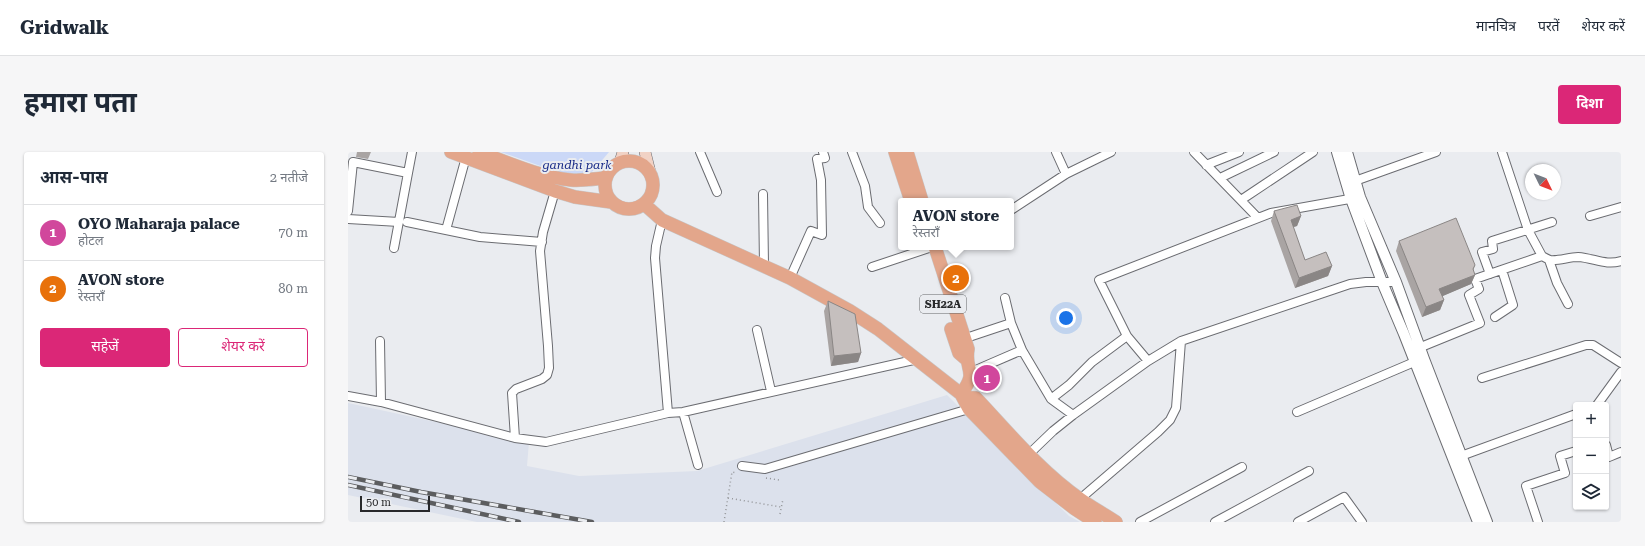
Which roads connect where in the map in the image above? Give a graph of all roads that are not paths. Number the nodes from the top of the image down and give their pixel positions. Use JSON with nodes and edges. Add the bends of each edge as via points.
{"nodes":[{"id":1,"x":412,"y":152,"type":"edge"},
{"id":2,"x":451,"y":152,"type":"edge"},
{"id":3,"x":479,"y":152,"type":"edge"},
{"id":4,"x":645,"y":152,"type":"edge"},
{"id":5,"x":700,"y":152,"type":"edge"},
{"id":6,"x":823,"y":152,"type":"edge"},
{"id":7,"x":852,"y":152,"type":"edge"},
{"id":8,"x":1056,"y":152,"type":"edge"},
{"id":9,"x":1111,"y":152,"type":"edge"},
{"id":10,"x":1194,"y":152,"type":"edge"},
{"id":11,"x":1239,"y":152,"type":"edge"},
{"id":12,"x":1274,"y":152,"type":"edge"},
{"id":13,"x":1313,"y":152,"type":"edge"},
{"id":14,"x":1337,"y":152,"type":"edge"},
{"id":15,"x":1347,"y":152,"type":"edge"},
{"id":16,"x":1436,"y":152,"type":"edge"},
{"id":17,"x":1502,"y":152,"type":"edge"},
{"id":18,"x":904,"y":153,"type":"edge"},
{"id":19,"x":466,"y":157,"type":"junction"},
{"id":20,"x":621,"y":157,"type":"edge"},
{"id":21,"x":350,"y":162,"type":"edge"},
{"id":22,"x":1206,"y":165,"type":"junction"},
{"id":23,"x":650,"y":172,"type":"junction"},
{"id":24,"x":408,"y":173,"type":"junction"},
{"id":25,"x":1066,"y":174,"type":"junction"},
{"id":26,"x":605,"y":178,"type":"junction"},
{"id":27,"x":1220,"y":178,"type":"junction"},
{"id":28,"x":1355,"y":181,"type":"junction"},
{"id":29,"x":555,"y":191,"type":"junction"},
{"id":30,"x":717,"y":192,"type":"dead end"},
{"id":31,"x":764,"y":194,"type":"dead end"},
{"id":32,"x":911,"y":198,"type":"edge"},
{"id":33,"x":921,"y":198,"type":"edge"},
{"id":34,"x":1356,"y":198,"type":"junction"},
{"id":35,"x":1241,"y":200,"type":"junction"},
{"id":36,"x":611,"y":202,"type":"junction"},
{"id":37,"x":644,"y":204,"type":"junction"},
{"id":38,"x":1014,"y":208,"type":"edge"},
{"id":39,"x":1621,"y":208,"type":"edge"},
{"id":40,"x":348,"y":211,"type":"edge"},
{"id":41,"x":1590,"y":216,"type":"dead end"},
{"id":42,"x":1258,"y":218,"type":"junction"},
{"id":43,"x":348,"y":219,"type":"edge"},
{"id":44,"x":662,"y":220,"type":"junction"},
{"id":45,"x":403,"y":222,"type":"junction"},
{"id":46,"x":1552,"y":222,"type":"dead end"},
{"id":47,"x":880,"y":223,"type":"dead end"},
{"id":48,"x":446,"y":230,"type":"junction"},
{"id":49,"x":1528,"y":230,"type":"junction"},
{"id":50,"x":542,"y":242,"type":"junction"},
{"id":51,"x":394,"y":248,"type":"dead end"},
{"id":52,"x":924,"y":250,"type":"edge"},
{"id":53,"x":931,"y":250,"type":"edge"},
{"id":54,"x":1545,"y":258,"type":"junction"},
{"id":55,"x":1621,"y":261,"type":"edge"},
{"id":56,"x":764,"y":265,"type":"junction"},
{"id":57,"x":872,"y":267,"type":"dead end"},
{"id":58,"x":1502,"y":270,"type":"junction"},
{"id":59,"x":1490,"y":274,"type":"junction"},
{"id":60,"x":790,"y":278,"type":"junction"},
{"id":61,"x":1382,"y":282,"type":"junction"},
{"id":62,"x":1396,"y":282,"type":"junction"},
{"id":63,"x":1005,"y":298,"type":"dead end"},
{"id":64,"x":1568,"y":304,"type":"dead end"},
{"id":65,"x":950,"y":311,"type":"junction"},
{"id":66,"x":1495,"y":317,"type":"dead end"},
{"id":67,"x":1011,"y":323,"type":"junction"},
{"id":68,"x":757,"y":330,"type":"dead end"},
{"id":69,"x":1127,"y":336,"type":"junction"},
{"id":70,"x":964,"y":339,"type":"junction"},
{"id":71,"x":380,"y":341,"type":"dead end"},
{"id":72,"x":1181,"y":342,"type":"junction"},
{"id":73,"x":1421,"y":347,"type":"junction"},
{"id":74,"x":1022,"y":350,"type":"junction"},
{"id":75,"x":918,"y":359,"type":"junction"},
{"id":76,"x":966,"y":359,"type":"junction"},
{"id":77,"x":1148,"y":360,"type":"junction"},
{"id":78,"x":1420,"y":360,"type":"junction"},
{"id":79,"x":1621,"y":363,"type":"edge"},
{"id":80,"x":971,"y":372,"type":"junction"},
{"id":81,"x":1621,"y":372,"type":"edge"},
{"id":82,"x":1482,"y":378,"type":"dead end"},
{"id":83,"x":771,"y":391,"type":"junction"},
{"id":84,"x":348,"y":396,"type":"edge"},
{"id":85,"x":1051,"y":399,"type":"junction"},
{"id":86,"x":965,"y":400,"type":"junction"},
{"id":87,"x":381,"y":402,"type":"junction"},
{"id":88,"x":1599,"y":402,"type":"edge"},
{"id":89,"x":683,"y":412,"type":"junction"},
{"id":90,"x":1297,"y":412,"type":"dead end"},
{"id":91,"x":668,"y":413,"type":"junction"},
{"id":92,"x":1073,"y":415,"type":"junction"},
{"id":93,"x":1573,"y":415,"type":"edge"},
{"id":94,"x":515,"y":438,"type":"junction"},
{"id":95,"x":1573,"y":452,"type":"edge"},
{"id":96,"x":1621,"y":452,"type":"edge"},
{"id":97,"x":1028,"y":455,"type":"junction"},
{"id":98,"x":1461,"y":456,"type":"junction"},
{"id":99,"x":1609,"y":457,"type":"edge"},
{"id":100,"x":698,"y":465,"type":"dead end"},
{"id":101,"x":742,"y":466,"type":"dead end"},
{"id":102,"x":1242,"y":466,"type":"dead end"},
{"id":103,"x":1309,"y":471,"type":"dead end"},
{"id":104,"x":1080,"y":499,"type":"junction"},
{"id":105,"x":1095,"y":522,"type":"edge"},
{"id":106,"x":1116,"y":522,"type":"edge"},
{"id":107,"x":1140,"y":522,"type":"edge"},
{"id":108,"x":1215,"y":522,"type":"edge"},
{"id":109,"x":1298,"y":522,"type":"edge"},
{"id":110,"x":1362,"y":522,"type":"edge"},
{"id":111,"x":1478,"y":522,"type":"edge"},
{"id":112,"x":1487,"y":522,"type":"edge"},
{"id":113,"x":1538,"y":522,"type":"edge"}],
"edges":[{"from":1,"to":24,"type":"street"},
{"from":2,"to":19,"type":"main road"},
{"from":3,"to":26,"type":"main road","via":[[554,177],[578,180]]},
{"from":4,"to":23,"type":"main road"},
{"from":5,"to":30,"type":"street"},
{"from":6,"to":60,"type":"street","via":[[825,158],[817,160],[821,180],[822,235],[811,231]]},
{"from":7,"to":47,"type":"street","via":[[865,186],[868,207]]},
{"from":8,"to":25,"type":"street"},
{"from":9,"to":25,"type":"street"},
{"from":10,"to":22,"type":"street"},
{"from":11,"to":22,"type":"street"},
{"from":12,"to":27,"type":"street"},
{"from":13,"to":35,"type":"street"},
{"from":14,"to":34,"type":"street"},
{"from":15,"to":28,"type":"street"},
{"from":16,"to":28,"type":"street"},
{"from":17,"to":49,"type":"street"},
{"from":18,"to":32,"type":"main road"},
{"from":18,"to":33,"type":"main road"},
{"from":19,"to":29,"type":"main road"},
{"from":19,"to":48,"type":"street"},
{"from":20,"to":23,"type":"main road","via":[[640,163]]},
{"from":20,"to":26,"type":"main road"},
{"from":21,"to":24,"type":"street"},
{"from":21,"to":40,"type":"street"},
{"from":22,"to":27,"type":"street"},
{"from":23,"to":37,"type":"main road","via":[[652,192]]},
{"from":24,"to":45,"type":"street"},
{"from":25,"to":38,"type":"street"},
{"from":26,"to":36,"type":"main road","via":[[605,191]]},
{"from":27,"to":35,"type":"street"},
{"from":28,"to":34,"type":"street"},
{"from":29,"to":36,"type":"main road","via":[[575,197]]},
{"from":29,"to":50,"type":"street"},
{"from":31,"to":56,"type":"street"},
{"from":34,"to":42,"type":"street","via":[[1271,213]]},
{"from":34,"to":61,"type":"street"},
{"from":34,"to":62,"type":"street"},
{"from":35,"to":42,"type":"street"},
{"from":36,"to":37,"type":"main road","via":[[628,210]]},
{"from":37,"to":44,"type":"main road"},
{"from":39,"to":41,"type":"street"},
{"from":42,"to":69,"type":"street","via":[[1100,280]]},
{"from":43,"to":45,"type":"street"},
{"from":44,"to":56,"type":"main road"},
{"from":44,"to":91,"type":"street","via":[[655,258]]},
{"from":45,"to":48,"type":"street"},
{"from":45,"to":51,"type":"street"},
{"from":46,"to":49,"type":"street"},
{"from":48,"to":50,"type":"street"},
{"from":49,"to":54,"type":"street"},
{"from":49,"to":59,"type":"street","via":[[1492,241],[1493,249],[1482,252]]},
{"from":50,"to":94,"type":"street","via":[[540,251],[549,368],[547,375],[542,379],[512,393]]},
{"from":52,"to":57,"type":"street"},
{"from":53,"to":65,"type":"main road","number":"SH22A"},
{"from":54,"to":55,"type":"street","via":[[1577,257],[1604,264]]},
{"from":54,"to":58,"type":"street"},
{"from":54,"to":64,"type":"street"},
{"from":56,"to":60,"type":"main road"},
{"from":58,"to":59,"type":"street"},
{"from":58,"to":66,"type":"street","via":[[1513,305]]},
{"from":59,"to":73,"type":"street","via":[[1475,279],[1479,289],[1469,295],[1480,323]]},
{"from":60,"to":75,"type":"main road","via":[[850,311]]},
{"from":61,"to":62,"type":"street"},
{"from":61,"to":72,"type":"street","via":[[1344,286]]},
{"from":61,"to":78,"type":"street"},
{"from":62,"to":73,"type":"street"},
{"from":63,"to":67,"type":"street"},
{"from":65,"to":70,"type":"main road","number":"SH22A"},
{"from":65,"to":76,"type":"main road","number":"SH22A","via":[[959,353]]},
{"from":67,"to":70,"type":"street"},
{"from":67,"to":74,"type":"street"},
{"from":68,"to":83,"type":"street"},
{"from":69,"to":77,"type":"street"},
{"from":69,"to":85,"type":"street","via":[[1092,362]]},
{"from":70,"to":76,"type":"main road","number":"SH22A","via":[[968,349]]},
{"from":71,"to":87,"type":"street"},
{"from":72,"to":77,"type":"street"},
{"from":72,"to":104,"type":"street","via":[[1176,408],[1170,420]]},
{"from":73,"to":78,"type":"street"},
{"from":74,"to":80,"type":"street"},
{"from":74,"to":85,"type":"street"},
{"from":75,"to":83,"type":"street"},
{"from":75,"to":86,"type":"main road"},
{"from":76,"to":80,"type":"main road","number":"SH22A"},
{"from":77,"to":92,"type":"street"},
{"from":78,"to":90,"type":"street"},
{"from":78,"to":98,"type":"street"},
{"from":78,"to":111,"type":"street"},
{"from":79,"to":82,"type":"street","via":[[1593,345],[1586,345]]},
{"from":80,"to":86,"type":"main road"},
{"from":81,"to":88,"type":"street"},
{"from":83,"to":89,"type":"street"},
{"from":84,"to":87,"type":"street"},
{"from":85,"to":92,"type":"street"},
{"from":86,"to":97,"type":"main road","via":[[976,398]]},
{"from":86,"to":101,"type":"street","via":[[765,469]]},
{"from":86,"to":105,"type":"main road","via":[[1040,482]]},
{"from":87,"to":94,"type":"street"},
{"from":89,"to":91,"type":"street"},
{"from":89,"to":100,"type":"street"},
{"from":91,"to":94,"type":"street","via":[[546,442]]},
{"from":92,"to":97,"type":"street"},
{"from":93,"to":98,"type":"street"},
{"from":95,"to":113,"type":"street","via":[[1560,456],[1565,473],[1526,486]]},
{"from":96,"to":99,"type":"street"},
{"from":97,"to":104,"type":"main road"},
{"from":98,"to":112,"type":"street"},
{"from":102,"to":107,"type":"street"},
{"from":103,"to":108,"type":"street"},
{"from":104,"to":106,"type":"main road"},
{"from":109,"to":110,"type":"street","via":[[1344,497]]}]}
